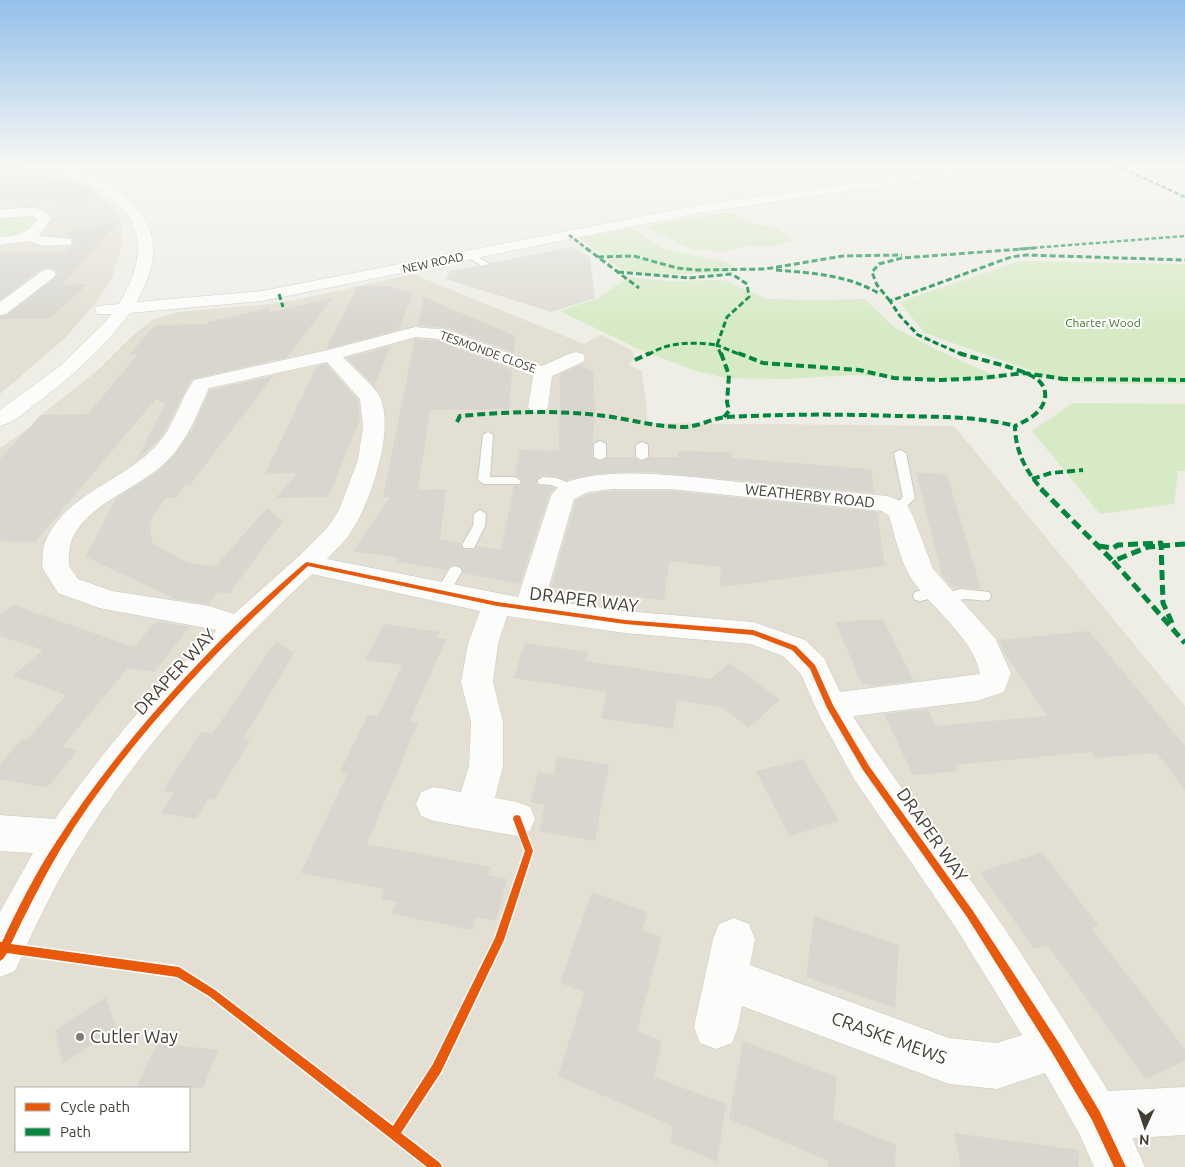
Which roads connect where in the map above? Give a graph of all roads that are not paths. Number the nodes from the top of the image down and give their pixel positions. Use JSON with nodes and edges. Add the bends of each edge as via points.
{"nodes":[{"id":1,"x":44,"y":220,"type":"edge"},
{"id":2,"x":136,"y":220,"type":"edge"},
{"id":3,"x":138,"y":220,"type":"edge"},
{"id":4,"x":648,"y":220,"type":"edge"},
{"id":5,"x":30,"y":238,"type":"junction"},
{"id":6,"x":0,"y":241,"type":"edge"},
{"id":7,"x":65,"y":242,"type":"dead end"},
{"id":8,"x":470,"y":255,"type":"junction"},
{"id":9,"x":484,"y":264,"type":"dead end"},
{"id":10,"x":12,"y":283,"type":"dead end"},
{"id":11,"x":112,"y":297,"type":"junction"},
{"id":12,"x":125,"y":308,"type":"junction"},
{"id":13,"x":0,"y":310,"type":"edge"},
{"id":14,"x":331,"y":355,"type":"junction"},
{"id":15,"x":576,"y":358,"type":"dead end"},
{"id":16,"x":543,"y":373,"type":"junction"},
{"id":17,"x":0,"y":404,"type":"edge"},
{"id":18,"x":538,"y":407,"type":"dead end"},
{"id":19,"x":0,"y":420,"type":"edge"},
{"id":20,"x":488,"y":435,"type":"dead end"},
{"id":21,"x":600,"y":444,"type":"dead end"},
{"id":22,"x":642,"y":444,"type":"dead end"},
{"id":23,"x":900,"y":452,"type":"dead end"},
{"id":24,"x":600,"y":457,"type":"dead end"},
{"id":25,"x":642,"y":457,"type":"dead end"},
{"id":26,"x":515,"y":481,"type":"dead end"},
{"id":27,"x":543,"y":481,"type":"dead end"},
{"id":28,"x":572,"y":489,"type":"junction"},
{"id":29,"x":896,"y":509,"type":"junction"},
{"id":30,"x":480,"y":514,"type":"dead end"},
{"id":31,"x":468,"y":545,"type":"dead end"},
{"id":32,"x":307,"y":564,"type":"junction"},
{"id":33,"x":934,"y":596,"type":"junction"},
{"id":34,"x":984,"y":596,"type":"dead end"},
{"id":35,"x":513,"y":606,"type":"junction"},
{"id":36,"x":239,"y":626,"type":"junction"},
{"id":37,"x":830,"y":706,"type":"junction"},
{"id":38,"x":434,"y":804,"type":"dead end"},
{"id":39,"x":473,"y":811,"type":"junction"},
{"id":40,"x":517,"y":819,"type":"dead end"},
{"id":41,"x":0,"y":833,"type":"edge"},
{"id":42,"x":64,"y":838,"type":"junction"},
{"id":43,"x":2,"y":952,"type":"edge"},
{"id":44,"x":716,"y":1027,"type":"dead end"},
{"id":45,"x":1055,"y":1047,"type":"junction"},
{"id":46,"x":1185,"y":1111,"type":"edge"},
{"id":47,"x":1096,"y":1116,"type":"junction"},
{"id":48,"x":1120,"y":1167,"type":"edge"}],
"edges":[{"from":1,"to":5,"type":"street"},
{"from":2,"to":11,"type":"street","via":[[138,243]]},
{"from":3,"to":12,"type":"street","via":[[146,240],[146,257],[137,286]]},
{"from":4,"to":8,"type":"street","name":"NEW ROAD"},
{"from":5,"to":6,"type":"street"},
{"from":5,"to":7,"type":"street"},
{"from":8,"to":9,"type":"lane"},
{"from":8,"to":12,"type":"street","name":"NEW ROAD","via":[[262,296]]},
{"from":10,"to":13,"type":"street","via":[[42,278]]},
{"from":11,"to":12,"type":"street","name":"NEW ROAD"},
{"from":11,"to":17,"type":"street","via":[[74,344]]},
{"from":12,"to":19,"type":"street","via":[[101,337],[62,373]]},
{"from":14,"to":16,"type":"street","name":"TESMONDE CLOSE","via":[[415,332],[442,334]]},
{"from":14,"to":32,"type":"street","via":[[370,398],[374,427],[369,460],[351,510],[337,533]]},
{"from":14,"to":36,"type":"street","name":"TESMONDE CLOSE","via":[[201,384],[172,439],[159,456],[76,515],[59,541],[55,567],[68,586],[109,601],[209,616]]},
{"from":15,"to":16,"type":"street","name":"TESMONDE CLOSE"},
{"from":16,"to":18,"type":"street","name":"TESMONDE CLOSE"},
{"from":20,"to":26,"type":"lane","via":[[484,480]]},
{"from":21,"to":24,"type":"lane"},
{"from":22,"to":25,"type":"lane"},
{"from":23,"to":29,"type":"lane","via":[[909,498]]},
{"from":27,"to":28,"type":"lane","via":[[553,481]]},
{"from":28,"to":29,"type":"street","name":"WEATHERBY ROAD","via":[[600,478],[643,478],[888,504]]},
{"from":28,"to":35,"type":"street","via":[[563,496]]},
{"from":29,"to":33,"type":"street","name":"WEATHERBY ROAD"},
{"from":30,"to":31,"type":"lane","via":[[479,526]]},
{"from":32,"to":35,"type":"street","name":"DRAPER WAY","via":[[448,582]]},
{"from":32,"to":36,"type":"street","name":"DRAPER WAY"},
{"from":33,"to":34,"type":"lane"},
{"from":33,"to":37,"type":"street","name":"WEATHERBY ROAD","via":[[968,624],[984,646],[996,673],[993,683],[977,688]]},
{"from":35,"to":37,"type":"street","name":"DRAPER WAY","via":[[625,622],[753,633],[780,641],[794,648],[813,667]]},
{"from":35,"to":39,"type":"street","via":[[483,644],[477,682],[487,722],[486,766]]},
{"from":36,"to":42,"type":"street","name":"DRAPER WAY","via":[[140,732]]},
{"from":37,"to":45,"type":"street","name":"DRAPER WAY","via":[[866,768],[970,914]]},
{"from":38,"to":39,"type":"street"},
{"from":39,"to":40,"type":"street"},
{"from":41,"to":42,"type":"street"},
{"from":42,"to":43,"type":"street","name":"DRAPER WAY"},
{"from":44,"to":45,"type":"street","name":"CRASKE MEWS","via":[[730,958],[949,1061],[997,1066]]},
{"from":45,"to":47,"type":"street","name":"DRAPER WAY"},
{"from":46,"to":47,"type":"street"},
{"from":47,"to":48,"type":"street"}]}
